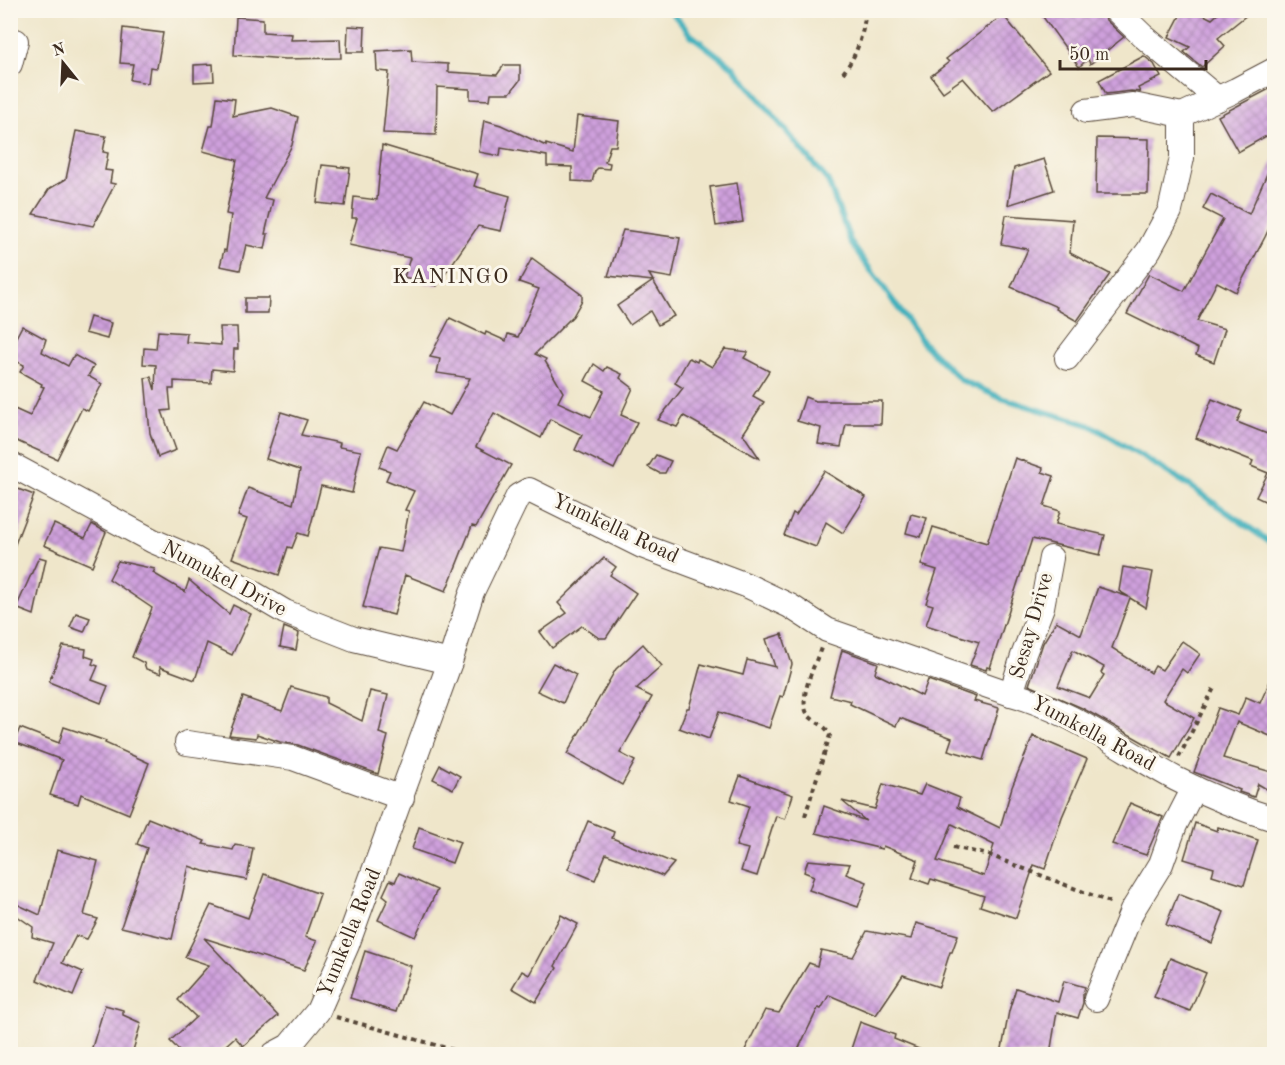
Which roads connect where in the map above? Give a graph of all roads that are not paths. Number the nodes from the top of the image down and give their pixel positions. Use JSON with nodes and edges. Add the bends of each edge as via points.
{"nodes":[{"id":1,"x":1116,"y":10,"type":"edge"},
{"id":2,"x":1275,"y":70,"type":"edge"},
{"id":3,"x":1218,"y":99,"type":"junction"},
{"id":4,"x":1086,"y":111,"type":"dead end"},
{"id":5,"x":1182,"y":115,"type":"junction"},
{"id":6,"x":1067,"y":358,"type":"dead end"},
{"id":7,"x":10,"y":464,"type":"edge"},
{"id":8,"x":1051,"y":558,"type":"dead end"},
{"id":9,"x":450,"y":662,"type":"junction"},
{"id":10,"x":1011,"y":694,"type":"junction"},
{"id":11,"x":187,"y":743,"type":"dead end"},
{"id":12,"x":1185,"y":783,"type":"junction"},
{"id":13,"x":402,"y":798,"type":"junction"},
{"id":14,"x":1275,"y":819,"type":"edge"},
{"id":15,"x":1096,"y":999,"type":"dead end"},
{"id":16,"x":274,"y":1054,"type":"edge"}],
"edges":[{"from":1,"to":3,"type":"street"},
{"from":2,"to":3,"type":"street"},
{"from":3,"to":5,"type":"street"},
{"from":4,"to":5,"type":"street","via":[[1132,105]]},
{"from":5,"to":6,"type":"street","via":[[1182,158],[1170,212],[1149,250]]},
{"from":7,"to":9,"type":"street","name":"Numukel Drive","via":[[153,541],[195,559],[285,612],[354,639]]},
{"from":8,"to":10,"type":"street","name":"Sesay Drive","via":[[1041,606]]},
{"from":9,"to":10,"type":"street","name":"Yumkella Road","via":[[472,592],[518,496],[530,490],[642,546],[746,585],[790,606],[827,630]]},
{"from":9,"to":13,"type":"street","name":"Yumkella Road"},
{"from":10,"to":12,"type":"street","name":"Yumkella Road","via":[[1036,701]]},
{"from":11,"to":13,"type":"street","via":[[292,758]]},
{"from":12,"to":14,"type":"street","name":"Yumkella Road"},
{"from":12,"to":15,"type":"street","via":[[1161,864],[1132,911]]},
{"from":13,"to":16,"type":"street","name":"Yumkella Road","via":[[318,1011],[289,1046]]}]}
